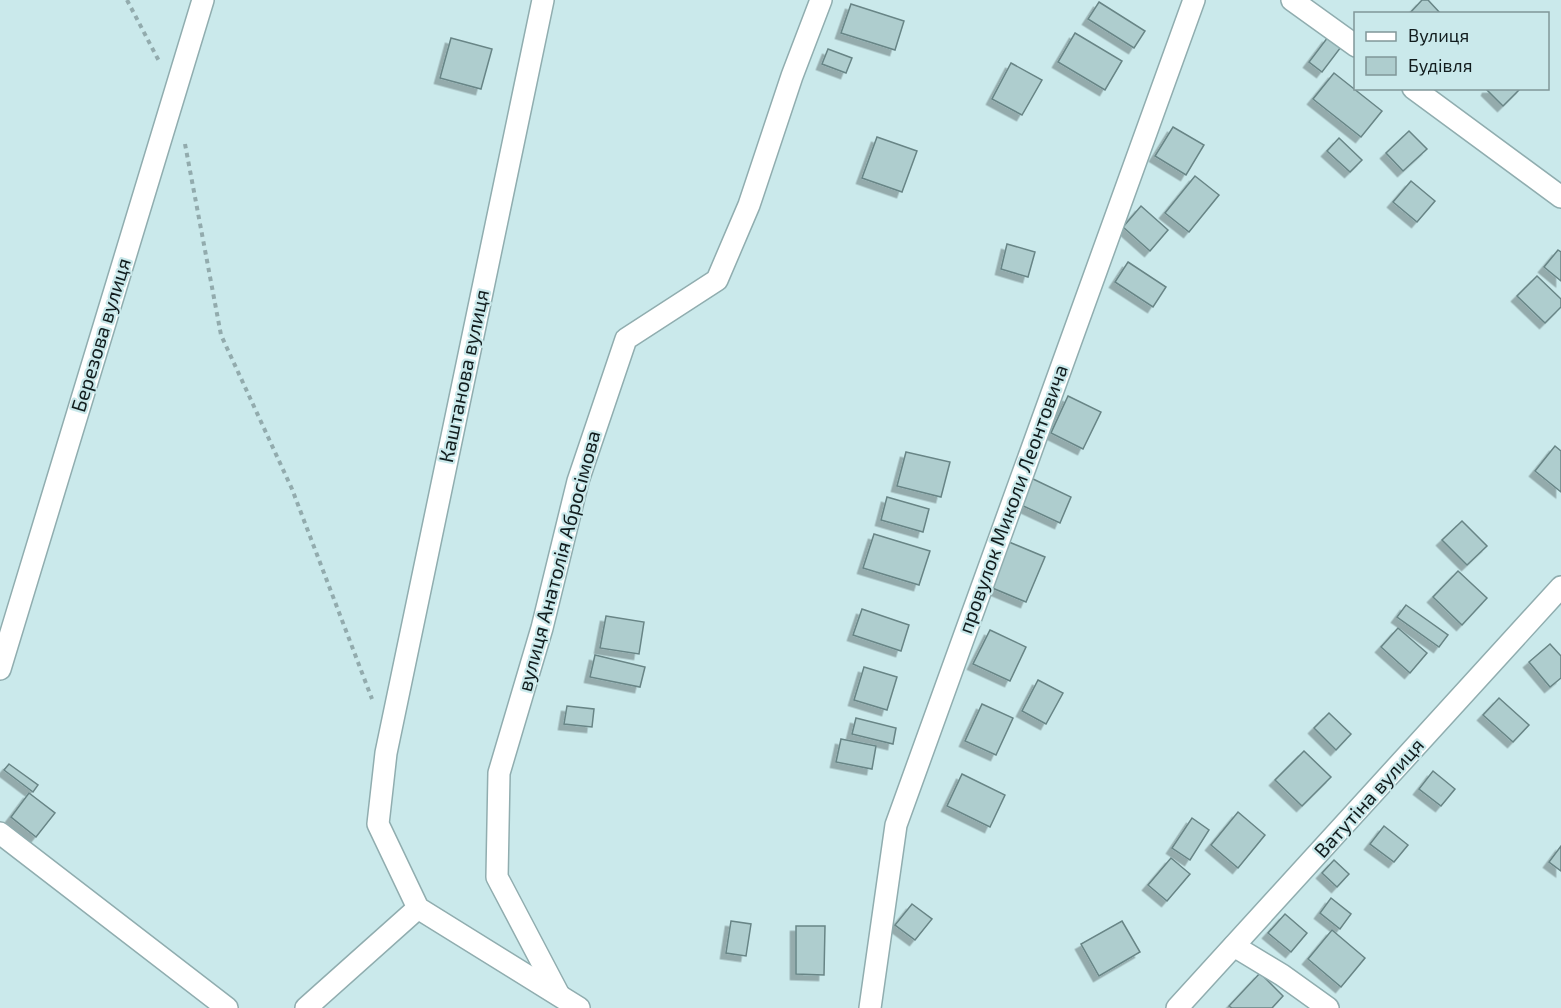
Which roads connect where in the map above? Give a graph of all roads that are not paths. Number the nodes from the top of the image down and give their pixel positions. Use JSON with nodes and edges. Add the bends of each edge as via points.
{"nodes":[{"id":1,"x":203,"y":0,"type":"edge"},
{"id":2,"x":543,"y":0,"type":"edge"},
{"id":3,"x":820,"y":0,"type":"edge"},
{"id":4,"x":1194,"y":0,"type":"edge"},
{"id":5,"x":1292,"y":0,"type":"edge"},
{"id":6,"x":1354,"y":45,"type":"edge"},
{"id":7,"x":1416,"y":90,"type":"edge"},
{"id":8,"x":1561,"y":196,"type":"edge"},
{"id":9,"x":1561,"y":587,"type":"edge"},
{"id":10,"x":0,"y":669,"type":"edge"},
{"id":11,"x":0,"y":833,"type":"edge"},
{"id":12,"x":418,"y":908,"type":"junction"},
{"id":13,"x":1234,"y":946,"type":"junction"},
{"id":14,"x":559,"y":996,"type":"junction"},
{"id":15,"x":227,"y":1008,"type":"edge"},
{"id":16,"x":306,"y":1008,"type":"edge"},
{"id":17,"x":579,"y":1008,"type":"edge"},
{"id":18,"x":870,"y":1008,"type":"edge"},
{"id":19,"x":1177,"y":1008,"type":"edge"},
{"id":20,"x":1328,"y":1008,"type":"edge"}],
"edges":[{"from":1,"to":10,"type":"street","name":"Березова вулиця"},
{"from":2,"to":12,"type":"street","name":"Каштанова вулиця","via":[[386,753],[378,824]]},
{"from":3,"to":14,"type":"street","name":"вулиця Анатолія Абросімова","via":[[749,205],[717,280],[626,339],[578,481],[542,628],[499,773],[497,877]]},
{"from":4,"to":18,"type":"street","name":"провулок Миколи Леонтовича","via":[[896,825]]},
{"from":5,"to":6,"type":"street"},
{"from":7,"to":8,"type":"street"},
{"from":9,"to":13,"type":"street","name":"Ватутіна вулиця"},
{"from":11,"to":15,"type":"street"},
{"from":12,"to":14,"type":"street"},
{"from":12,"to":16,"type":"street"},
{"from":13,"to":19,"type":"street","name":"Ватутіна вулиця"},
{"from":13,"to":20,"type":"street"},
{"from":14,"to":17,"type":"street"}]}
